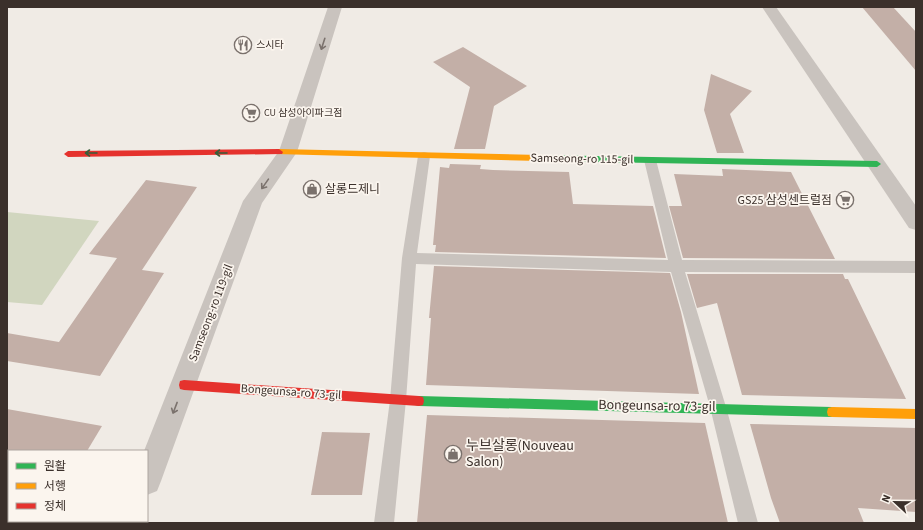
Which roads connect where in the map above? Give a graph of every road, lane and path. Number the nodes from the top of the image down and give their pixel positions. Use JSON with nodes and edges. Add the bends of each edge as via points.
{"nodes":[{"id":1,"x":335,"y":7,"type":"edge"},
{"id":2,"x":770,"y":7,"type":"edge"},
{"id":3,"x":288,"y":152,"type":"junction"},
{"id":4,"x":68,"y":154,"type":"dead end"},
{"id":5,"x":424,"y":156,"type":"junction"},
{"id":6,"x":650,"y":160,"type":"junction"},
{"id":7,"x":877,"y":164,"type":"junction"},
{"id":8,"x":916,"y":222,"type":"edge"},
{"id":9,"x":409,"y":258,"type":"junction"},
{"id":10,"x":676,"y":266,"type":"junction"},
{"id":11,"x":916,"y":267,"type":"edge"},
{"id":12,"x":184,"y":385,"type":"junction"},
{"id":13,"x":398,"y":400,"type":"junction"},
{"id":14,"x":718,"y":407,"type":"junction"},
{"id":15,"x":916,"y":414,"type":"edge"},
{"id":16,"x":148,"y":478,"type":"edge"},
{"id":17,"x":384,"y":523,"type":"edge"},
{"id":18,"x":748,"y":523,"type":"edge"}],
"edges":[{"from":1,"to":3,"type":"street","name":"Samseong-ro 119-gil","one_way":true},
{"from":2,"to":7,"type":"street"},
{"from":3,"to":4,"type":"street","one_way":true},
{"from":3,"to":5,"type":"street","name":"Samseong-ro 115-gil"},
{"from":3,"to":12,"type":"street","name":"Samseong-ro 119-gil","one_way":true,"via":[[253,201]]},
{"from":5,"to":6,"type":"street","name":"Samseong-ro 115-gil"},
{"from":5,"to":9,"type":"lane"},
{"from":6,"to":7,"type":"street","name":"Samseong-ro 115-gil"},
{"from":6,"to":10,"type":"lane"},
{"from":7,"to":8,"type":"street"},
{"from":9,"to":10,"type":"lane"},
{"from":9,"to":13,"type":"lane"},
{"from":10,"to":11,"type":"lane"},
{"from":10,"to":14,"type":"lane"},
{"from":12,"to":13,"type":"street","name":"Bongeunsa-ro 73-gil"},
{"from":12,"to":16,"type":"street","name":"Samseong-ro 119-gil","one_way":true},
{"from":13,"to":14,"type":"street","name":"Bongeunsa-ro 73-gil"},
{"from":13,"to":17,"type":"lane"},
{"from":14,"to":15,"type":"street","name":"Bongeunsa-ro 73-gil"},
{"from":14,"to":18,"type":"lane"}]}
